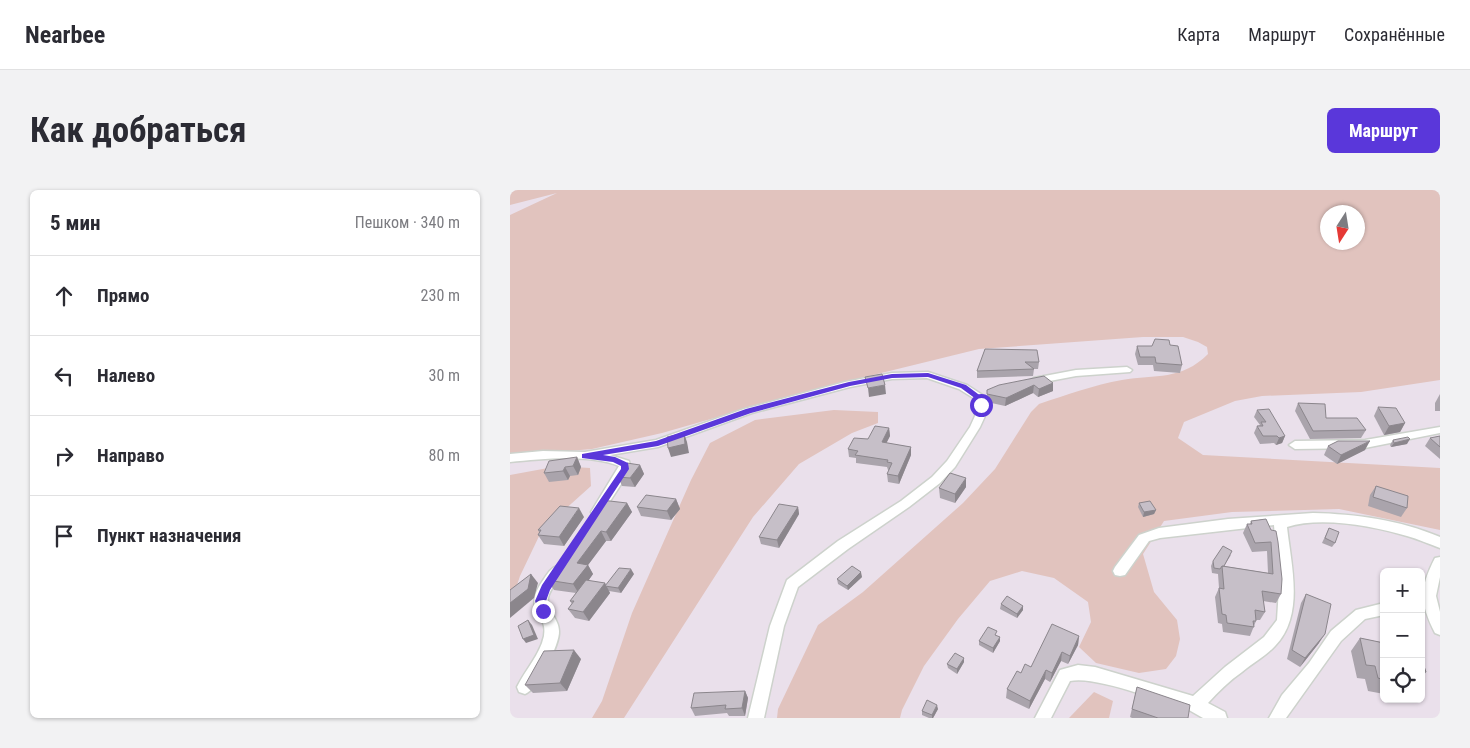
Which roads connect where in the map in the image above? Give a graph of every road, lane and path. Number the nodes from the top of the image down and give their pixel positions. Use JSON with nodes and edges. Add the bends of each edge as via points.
{"nodes":[{"id":1,"x":1127,"y":370,"type":"dead end"},
{"id":2,"x":1021,"y":383,"type":"edge"},
{"id":3,"x":1440,"y":430,"type":"edge"},
{"id":4,"x":1295,"y":445,"type":"dead end"},
{"id":5,"x":585,"y":456,"type":"junction"},
{"id":6,"x":510,"y":458,"type":"edge"},
{"id":7,"x":608,"y":458,"type":"junction"},
{"id":8,"x":556,"y":465,"type":"edge"},
{"id":9,"x":592,"y":520,"type":"edge"},
{"id":10,"x":1285,"y":521,"type":"junction"},
{"id":11,"x":1440,"y":543,"type":"edge"},
{"id":12,"x":1440,"y":562,"type":"edge"},
{"id":13,"x":562,"y":563,"type":"edge"},
{"id":14,"x":1120,"y":571,"type":"dead end"},
{"id":15,"x":1425,"y":602,"type":"edge"},
{"id":16,"x":1380,"y":609,"type":"edge"},
{"id":17,"x":1440,"y":629,"type":"edge"},
{"id":18,"x":525,"y":687,"type":"edge"},
{"id":19,"x":1193,"y":704,"type":"junction"},
{"id":20,"x":756,"y":718,"type":"edge"},
{"id":21,"x":1043,"y":718,"type":"edge"},
{"id":22,"x":1219,"y":718,"type":"edge"},
{"id":23,"x":1277,"y":718,"type":"edge"}],
"edges":[{"from":1,"to":2,"type":"street","via":[[1076,373]]},
{"from":3,"to":4,"type":"street","via":[[1365,444]]},
{"from":5,"to":6,"type":"street"},
{"from":5,"to":7,"type":"street"},
{"from":5,"to":20,"type":"street","via":[[658,443],[748,411],[892,376],[928,375],[978,392],[981,405],[976,427],[936,480],[792,584],[777,626]]},
{"from":7,"to":8,"type":"street"},
{"from":7,"to":9,"type":"street","via":[[625,464],[625,469]]},
{"from":10,"to":11,"type":"street","via":[[1366,521],[1393,526]]},
{"from":10,"to":14,"type":"street","via":[[1266,520],[1159,533],[1144,538]]},
{"from":10,"to":19,"type":"street","via":[[1284,620],[1270,642]]},
{"from":12,"to":15,"type":"street"},
{"from":13,"to":18,"type":"street","via":[[540,601],[552,623],[552,638]]},
{"from":15,"to":17,"type":"street"},
{"from":16,"to":23,"type":"street","via":[[1361,614],[1336,636]]},
{"from":19,"to":21,"type":"street","via":[[1095,674],[1078,672],[1066,675]]},
{"from":19,"to":22,"type":"street"}]}
